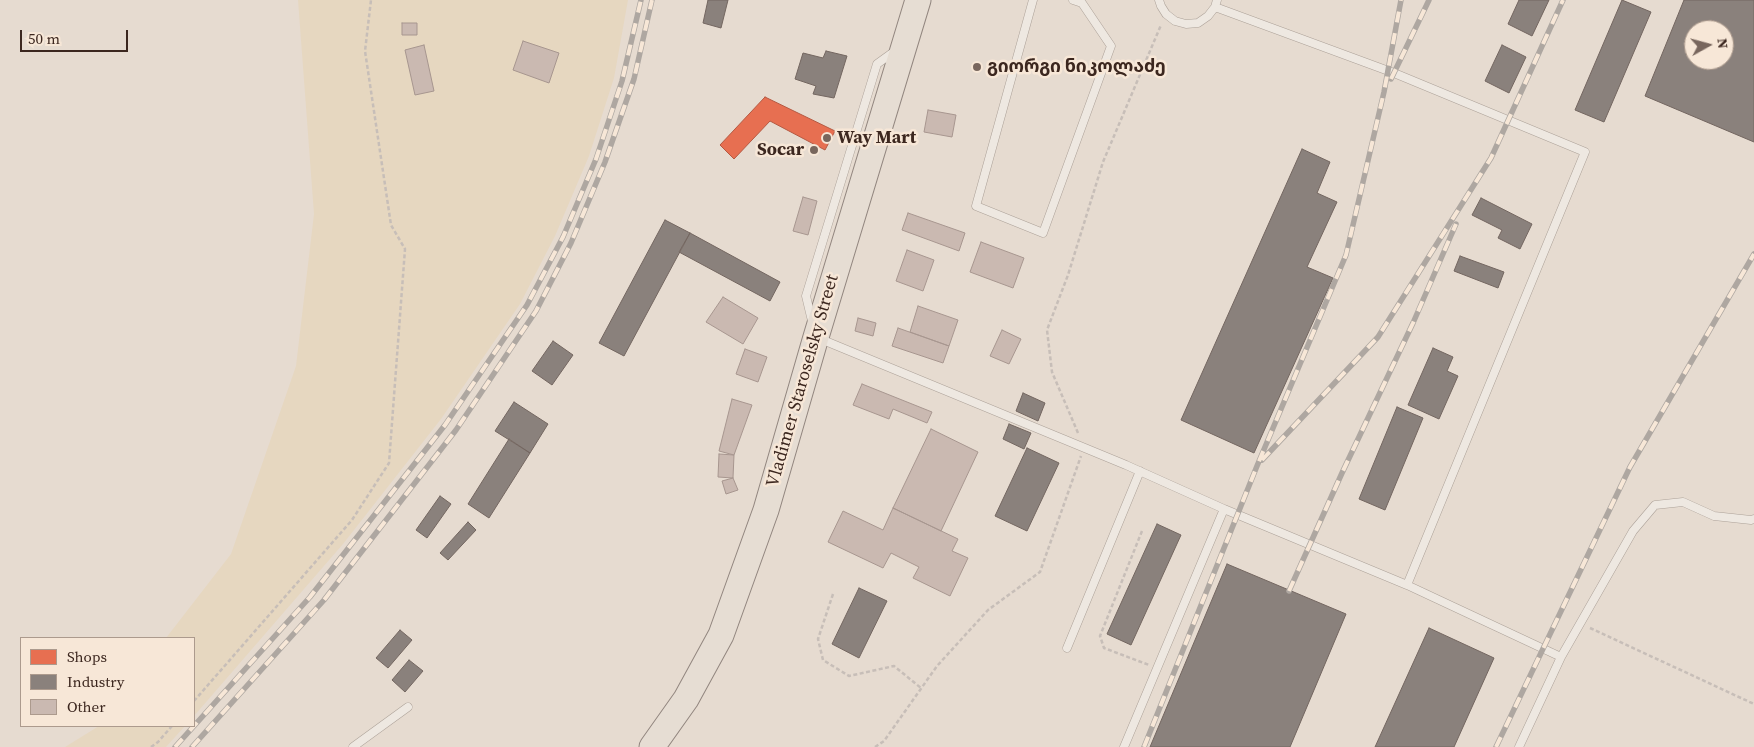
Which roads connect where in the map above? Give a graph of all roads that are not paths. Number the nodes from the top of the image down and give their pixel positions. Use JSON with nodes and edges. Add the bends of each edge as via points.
{"nodes":[{"id":1,"x":918,"y":0,"type":"edge"},
{"id":2,"x":1033,"y":0,"type":"edge"},
{"id":3,"x":1073,"y":0,"type":"edge"},
{"id":4,"x":1160,"y":0,"type":"edge"},
{"id":5,"x":1216,"y":3,"type":"edge"},
{"id":6,"x":906,"y":42,"type":"junction"},
{"id":7,"x":856,"y":130,"type":"junction"},
{"id":8,"x":862,"y":162,"type":"junction"},
{"id":9,"x":844,"y":170,"type":"junction"},
{"id":10,"x":816,"y":337,"type":"junction"},
{"id":11,"x":1140,"y":471,"type":"junction"},
{"id":12,"x":1224,"y":509,"type":"junction"},
{"id":13,"x":1754,"y":519,"type":"edge"},
{"id":14,"x":1407,"y":585,"type":"junction"},
{"id":15,"x":1067,"y":648,"type":"dead end"},
{"id":16,"x":1561,"y":657,"type":"junction"},
{"id":17,"x":408,"y":707,"type":"dead end"},
{"id":18,"x":353,"y":747,"type":"edge"},
{"id":19,"x":652,"y":747,"type":"edge"},
{"id":20,"x":1124,"y":747,"type":"edge"},
{"id":21,"x":1519,"y":747,"type":"edge"}],
"edges":[{"from":1,"to":6,"type":"main road","name":"Vladimer Staroselsky Street"},
{"from":2,"to":3,"type":"lane","via":[[976,206],[1043,233],[1111,46],[1082,3]]},
{"from":4,"to":5,"type":"lane","via":[[1166,14],[1186,24],[1208,16]]},
{"from":5,"to":14,"type":"lane","via":[[1584,152]]},
{"from":6,"to":7,"type":"lane","via":[[877,64]]},
{"from":6,"to":8,"type":"main road","name":"Vladimer Staroselsky Street"},
{"from":7,"to":8,"type":"lane"},
{"from":7,"to":9,"type":"lane"},
{"from":8,"to":9,"type":"lane"},
{"from":8,"to":10,"type":"main road","name":"Vladimer Staroselsky Street"},
{"from":9,"to":10,"type":"lane","via":[[806,296]]},
{"from":10,"to":11,"type":"lane"},
{"from":10,"to":19,"type":"main road","name":"Vladimer Staroselsky Street","via":[[766,510],[722,635],[686,699]]},
{"from":11,"to":12,"type":"lane"},
{"from":11,"to":15,"type":"lane"},
{"from":12,"to":14,"type":"lane"},
{"from":12,"to":20,"type":"lane"},
{"from":13,"to":16,"type":"lane","via":[[1714,516],[1683,502],[1655,505],[1633,531]]},
{"from":14,"to":16,"type":"lane"},
{"from":16,"to":21,"type":"lane"},
{"from":17,"to":18,"type":"lane"}]}
